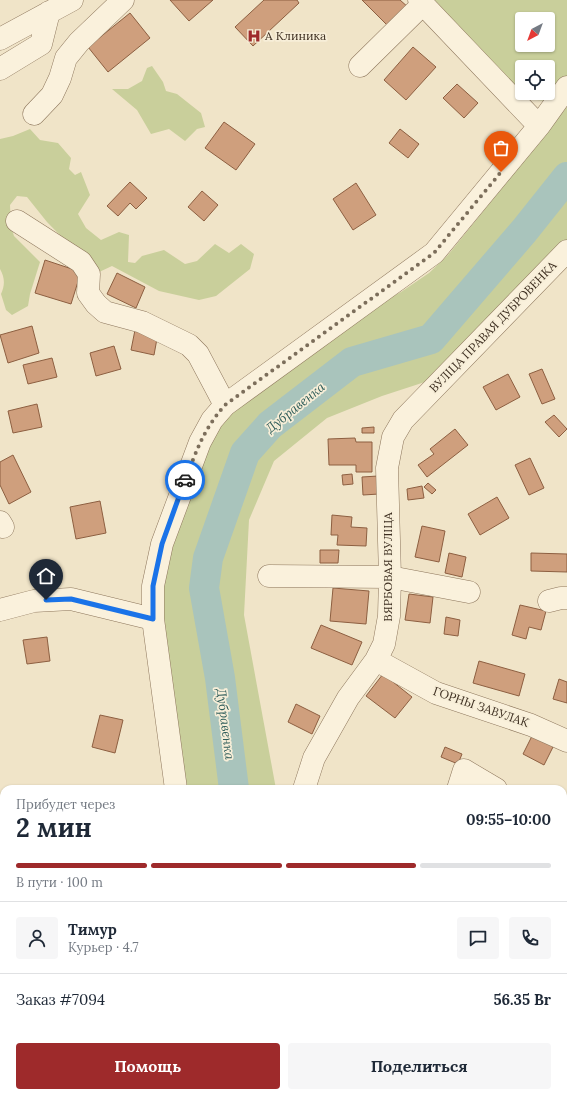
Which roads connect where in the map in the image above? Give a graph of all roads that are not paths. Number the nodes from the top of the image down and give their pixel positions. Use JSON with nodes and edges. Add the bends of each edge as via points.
{"nodes":[{"id":1,"x":72,"y":0,"type":"edge"},
{"id":2,"x":123,"y":0,"type":"edge"},
{"id":3,"x":421,"y":2,"type":"edge"},
{"id":4,"x":49,"y":12,"type":"junction"},
{"id":5,"x":0,"y":39,"type":"edge"},
{"id":6,"x":360,"y":66,"type":"dead end"},
{"id":7,"x":0,"y":69,"type":"edge"},
{"id":8,"x":567,"y":87,"type":"edge"},
{"id":9,"x":34,"y":114,"type":"dead end"},
{"id":10,"x":539,"y":126,"type":"junction"},
{"id":11,"x":17,"y":221,"type":"dead end"},
{"id":12,"x":567,"y":251,"type":"edge"},
{"id":13,"x":419,"y":404,"type":"joint"},
{"id":14,"x":225,"y":405,"type":"junction"},
{"id":15,"x":269,"y":576,"type":"dead end"},
{"id":16,"x":390,"y":577,"type":"junction"},
{"id":17,"x":469,"y":592,"type":"dead end"},
{"id":18,"x":0,"y":610,"type":"edge"},
{"id":19,"x":153,"y":619,"type":"junction"},
{"id":20,"x":376,"y":660,"type":"junction"},
{"id":21,"x":567,"y":741,"type":"edge"},
{"id":22,"x":175,"y":785,"type":"edge"},
{"id":23,"x":305,"y":785,"type":"edge"},
{"id":24,"x":459,"y":785,"type":"edge"},
{"id":25,"x":489,"y":785,"type":"edge"}],
"edges":[{"from":1,"to":4,"type":"street"},
{"from":2,"to":9,"type":"street","via":[[66,58],[52,95]]},
{"from":3,"to":6,"type":"street"},
{"from":3,"to":10,"type":"street"},
{"from":4,"to":5,"type":"street"},
{"from":4,"to":7,"type":"street","via":[[40,44]]},
{"from":8,"to":10,"type":"street"},
{"from":10,"to":14,"type":"street","via":[[434,253]]},
{"from":11,"to":14,"type":"street","via":[[81,262],[89,274],[88,293],[105,312],[142,322],[189,345],[198,354]]},
{"from":12,"to":13,"type":"street","name":"ВУЛІЦА ПРАВАЯ ДУБРОВЕНКА"},
{"from":13,"to":16,"type":"street","name":"ВЯРБОВАЯ ВУЛІЦА","via":[[403,420],[393,437],[387,468]]},
{"from":14,"to":19,"type":"street","via":[[212,420],[200,442],[162,544],[153,586]]},
{"from":15,"to":16,"type":"street"},
{"from":16,"to":17,"type":"street"},
{"from":16,"to":20,"type":"street","name":"ВЯРБОВАЯ ВУЛІЦА","via":[[389,616],[384,644]]},
{"from":18,"to":19,"type":"street","via":[[34,601],[71,599]]},
{"from":19,"to":22,"type":"street"},
{"from":20,"to":21,"type":"street","name":"ГОРНЫ ЗАВУЛАК","via":[[436,693],[531,725]]},
{"from":20,"to":23,"type":"street","name":"ВЯРБОВАЯ ВУЛІЦА","via":[[348,698],[317,752]]},
{"from":24,"to":25,"type":"street","via":[[464,770]]}]}
